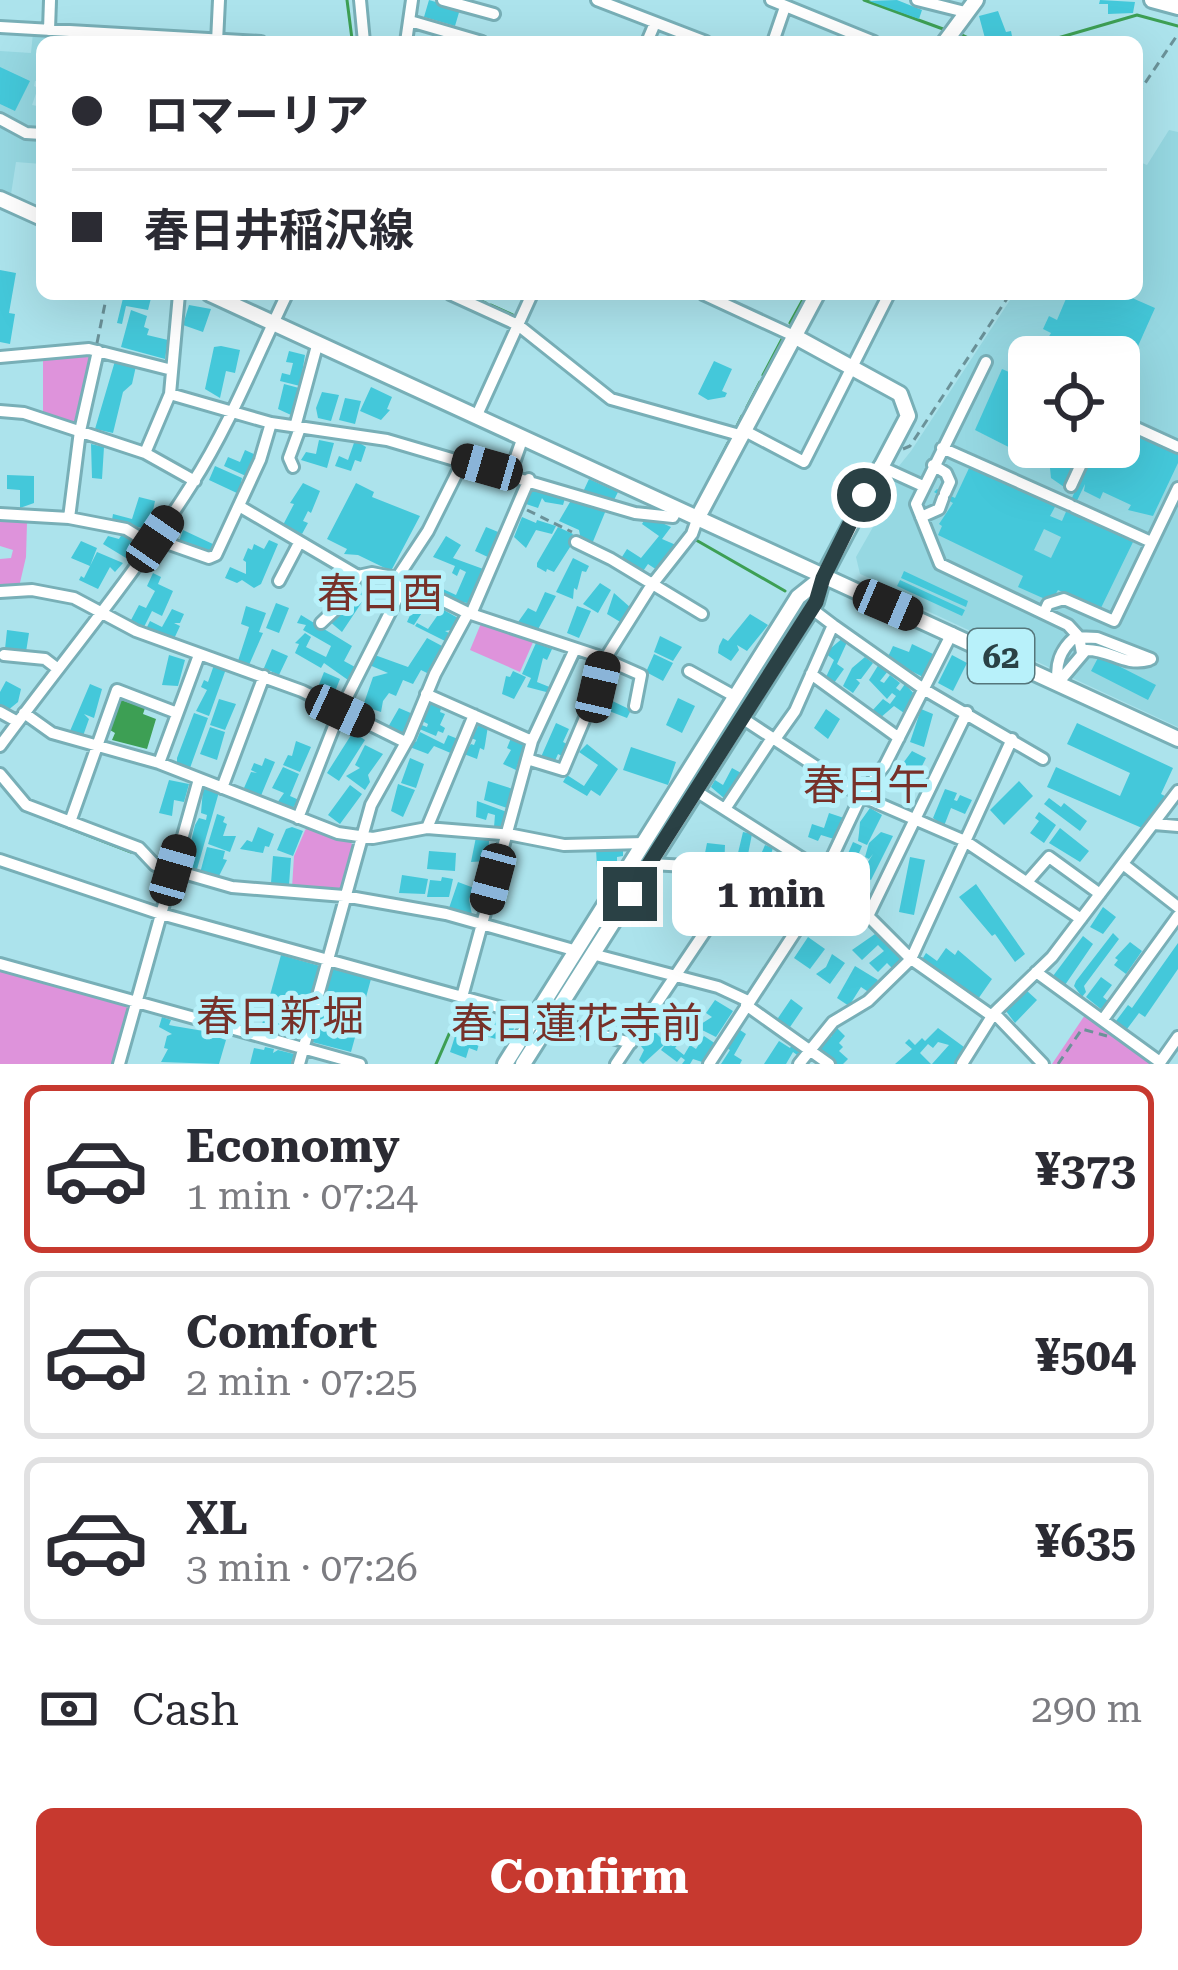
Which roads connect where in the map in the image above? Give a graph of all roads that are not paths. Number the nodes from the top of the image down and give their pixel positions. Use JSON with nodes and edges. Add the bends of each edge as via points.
{"nodes":[{"id":1,"x":50,"y":0,"type":"edge"},
{"id":2,"x":219,"y":0,"type":"edge"},
{"id":3,"x":360,"y":0,"type":"edge"},
{"id":4,"x":412,"y":0,"type":"edge"},
{"id":5,"x":442,"y":0,"type":"edge"},
{"id":6,"x":597,"y":0,"type":"edge"},
{"id":7,"x":771,"y":0,"type":"edge"},
{"id":8,"x":917,"y":0,"type":"edge"},
{"id":9,"x":1152,"y":0,"type":"edge"},
{"id":10,"x":971,"y":6,"type":"edge"},
{"id":11,"x":785,"y":7,"type":"junction"},
{"id":12,"x":1178,"y":7,"type":"edge"},
{"id":13,"x":494,"y":14,"type":"dead end"},
{"id":14,"x":410,"y":20,"type":"junction"},
{"id":15,"x":655,"y":23,"type":"junction"},
{"id":16,"x":0,"y":27,"type":"edge"},
{"id":17,"x":49,"y":30,"type":"junction"},
{"id":18,"x":104,"y":36,"type":"edge"},
{"id":19,"x":217,"y":36,"type":"edge"},
{"id":20,"x":363,"y":36,"type":"edge"},
{"id":21,"x":407,"y":36,"type":"edge"},
{"id":22,"x":462,"y":36,"type":"edge"},
{"id":23,"x":649,"y":36,"type":"edge"},
{"id":24,"x":690,"y":36,"type":"edge"},
{"id":25,"x":774,"y":36,"type":"edge"},
{"id":26,"x":859,"y":36,"type":"edge"},
{"id":27,"x":949,"y":36,"type":"edge"},
{"id":28,"x":1,"y":122,"type":"edge"},
{"id":29,"x":36,"y":134,"type":"edge"},
{"id":30,"x":0,"y":199,"type":"edge"},
{"id":31,"x":36,"y":215,"type":"edge"},
{"id":32,"x":178,"y":300,"type":"edge"},
{"id":33,"x":224,"y":300,"type":"edge"},
{"id":34,"x":284,"y":300,"type":"edge"},
{"id":35,"x":463,"y":300,"type":"edge"},
{"id":36,"x":529,"y":300,"type":"edge"},
{"id":37,"x":717,"y":300,"type":"edge"},
{"id":38,"x":814,"y":300,"type":"edge"},
{"id":39,"x":886,"y":300,"type":"edge"},
{"id":40,"x":274,"y":322,"type":"junction"},
{"id":41,"x":518,"y":326,"type":"junction"},
{"id":42,"x":794,"y":336,"type":"junction"},
{"id":43,"x":318,"y":342,"type":"junction"},
{"id":44,"x":98,"y":351,"type":"junction"},
{"id":45,"x":0,"y":357,"type":"edge"},
{"id":46,"x":986,"y":362,"type":"dead end"},
{"id":47,"x":851,"y":367,"type":"junction"},
{"id":48,"x":172,"y":370,"type":"junction"},
{"id":49,"x":170,"y":394,"type":"junction"},
{"id":50,"x":0,"y":412,"type":"edge"},
{"id":51,"x":232,"y":412,"type":"junction"},
{"id":52,"x":477,"y":415,"type":"junction"},
{"id":53,"x":271,"y":423,"type":"junction"},
{"id":54,"x":298,"y":428,"type":"junction"},
{"id":55,"x":1140,"y":430,"type":"edge"},
{"id":56,"x":80,"y":431,"type":"junction"},
{"id":57,"x":744,"y":433,"type":"junction"},
{"id":58,"x":523,"y":437,"type":"junction"},
{"id":59,"x":1178,"y":447,"type":"edge"},
{"id":60,"x":942,"y":448,"type":"junction"},
{"id":61,"x":145,"y":453,"type":"junction"},
{"id":62,"x":463,"y":461,"type":"junction"},
{"id":63,"x":934,"y":465,"type":"junction"},
{"id":64,"x":879,"y":466,"type":"junction"},
{"id":65,"x":293,"y":467,"type":"dead end"},
{"id":66,"x":1079,"y":468,"type":"edge"},
{"id":67,"x":510,"y":474,"type":"junction"},
{"id":68,"x":529,"y":479,"type":"junction"},
{"id":69,"x":195,"y":481,"type":"junction"},
{"id":70,"x":923,"y":486,"type":"junction"},
{"id":71,"x":1178,"y":488,"type":"edge"},
{"id":72,"x":1069,"y":505,"type":"junction"},
{"id":73,"x":239,"y":506,"type":"junction"},
{"id":74,"x":678,"y":508,"type":"junction"},
{"id":75,"x":0,"y":514,"type":"edge"},
{"id":76,"x":698,"y":517,"type":"junction"},
{"id":77,"x":921,"y":517,"type":"junction"},
{"id":78,"x":69,"y":518,"type":"junction"},
{"id":79,"x":154,"y":542,"type":"junction"},
{"id":80,"x":576,"y":542,"type":"road end"},
{"id":81,"x":1150,"y":542,"type":"junction"},
{"id":82,"x":298,"y":543,"type":"junction"},
{"id":83,"x":358,"y":576,"type":"junction"},
{"id":84,"x":823,"y":578,"type":"junction"},
{"id":85,"x":279,"y":581,"type":"dead end"},
{"id":86,"x":400,"y":581,"type":"junction"},
{"id":87,"x":651,"y":586,"type":"junction"},
{"id":88,"x":0,"y":592,"type":"edge"},
{"id":89,"x":812,"y":609,"type":"junction"},
{"id":90,"x":101,"y":612,"type":"junction"},
{"id":91,"x":469,"y":613,"type":"junction"},
{"id":92,"x":1044,"y":613,"type":"junction"},
{"id":93,"x":702,"y":614,"type":"dead end"},
{"id":94,"x":321,"y":623,"type":"dead end"},
{"id":95,"x":833,"y":625,"type":"junction"},
{"id":96,"x":952,"y":633,"type":"junction"},
{"id":97,"x":1079,"y":637,"type":"junction"},
{"id":98,"x":574,"y":649,"type":"junction"},
{"id":99,"x":1082,"y":652,"type":"junction"},
{"id":100,"x":4,"y":655,"type":"dead end"},
{"id":101,"x":199,"y":655,"type":"junction"},
{"id":102,"x":605,"y":659,"type":"junction"},
{"id":103,"x":58,"y":669,"type":"junction"},
{"id":104,"x":688,"y":671,"type":"dead end"},
{"id":105,"x":811,"y":674,"type":"junction"},
{"id":106,"x":264,"y":676,"type":"junction"},
{"id":107,"x":1058,"y":683,"type":"junction"},
{"id":108,"x":925,"y":690,"type":"junction"},
{"id":109,"x":426,"y":694,"type":"junction"},
{"id":110,"x":736,"y":697,"type":"junction"},
{"id":111,"x":635,"y":706,"type":"dead end"},
{"id":112,"x":340,"y":711,"type":"junction"},
{"id":113,"x":0,"y":712,"type":"edge"},
{"id":114,"x":967,"y":712,"type":"junction"},
{"id":115,"x":177,"y":713,"type":"junction"},
{"id":116,"x":474,"y":715,"type":"junction"},
{"id":117,"x":21,"y":717,"type":"junction"},
{"id":118,"x":742,"y":718,"type":"junction"},
{"id":119,"x":774,"y":738,"type":"junction"},
{"id":120,"x":899,"y":738,"type":"junction"},
{"id":121,"x":1012,"y":739,"type":"junction"},
{"id":122,"x":1178,"y":739,"type":"edge"},
{"id":123,"x":404,"y":741,"type":"junction"},
{"id":124,"x":532,"y":741,"type":"junction"},
{"id":125,"x":0,"y":746,"type":"edge"},
{"id":126,"x":98,"y":746,"type":"junction"},
{"id":127,"x":527,"y":759,"type":"junction"},
{"id":128,"x":1043,"y":759,"type":"dead end"},
{"id":129,"x":160,"y":763,"type":"junction"},
{"id":130,"x":0,"y":774,"type":"edge"},
{"id":131,"x":199,"y":778,"type":"junction"},
{"id":132,"x":221,"y":788,"type":"junction"},
{"id":133,"x":696,"y":791,"type":"junction"},
{"id":134,"x":1178,"y":791,"type":"edge"},
{"id":135,"x":861,"y":796,"type":"junction"},
{"id":136,"x":725,"y":809,"type":"junction"},
{"id":137,"x":298,"y":818,"type":"junction"},
{"id":138,"x":916,"y":820,"type":"junction"},
{"id":139,"x":70,"y":822,"type":"junction"},
{"id":140,"x":1154,"y":824,"type":"junction"},
{"id":141,"x":1178,"y":826,"type":"edge"},
{"id":142,"x":427,"y":828,"type":"junction"},
{"id":143,"x":504,"y":836,"type":"junction"},
{"id":144,"x":360,"y":838,"type":"junction"},
{"id":145,"x":965,"y":841,"type":"junction"},
{"id":146,"x":645,"y":843,"type":"junction"},
{"id":147,"x":0,"y":860,"type":"edge"},
{"id":148,"x":650,"y":864,"type":"junction"},
{"id":149,"x":1123,"y":864,"type":"junction"},
{"id":150,"x":173,"y":870,"type":"junction"},
{"id":151,"x":825,"y":873,"type":"junction"},
{"id":152,"x":1027,"y":882,"type":"junction"},
{"id":153,"x":737,"y":884,"type":"junction"},
{"id":154,"x":1100,"y":894,"type":"junction"},
{"id":155,"x":344,"y":896,"type":"junction"},
{"id":156,"x":1178,"y":907,"type":"edge"},
{"id":157,"x":161,"y":914,"type":"junction"},
{"id":158,"x":806,"y":914,"type":"junction"},
{"id":159,"x":868,"y":914,"type":"junction"},
{"id":160,"x":1178,"y":916,"type":"edge"},
{"id":161,"x":1081,"y":919,"type":"junction"},
{"id":162,"x":481,"y":923,"type":"junction"},
{"id":163,"x":585,"y":953,"type":"junction"},
{"id":164,"x":327,"y":959,"type":"junction"},
{"id":165,"x":911,"y":959,"type":"junction"},
{"id":166,"x":0,"y":964,"type":"edge"},
{"id":167,"x":1036,"y":972,"type":"junction"},
{"id":168,"x":674,"y":978,"type":"junction"},
{"id":169,"x":462,"y":997,"type":"junction"},
{"id":170,"x":136,"y":1002,"type":"junction"},
{"id":171,"x":747,"y":1003,"type":"junction"},
{"id":172,"x":993,"y":1014,"type":"junction"},
{"id":173,"x":1104,"y":1018,"type":"junction"},
{"id":174,"x":543,"y":1019,"type":"junction"},
{"id":175,"x":1178,"y":1037,"type":"edge"},
{"id":176,"x":631,"y":1043,"type":"junction"},
{"id":177,"x":303,"y":1048,"type":"junction"},
{"id":178,"x":809,"y":1048,"type":"junction"},
{"id":179,"x":1160,"y":1063,"type":"edge"},
{"id":180,"x":119,"y":1064,"type":"edge"},
{"id":181,"x":299,"y":1064,"type":"edge"},
{"id":182,"x":360,"y":1064,"type":"edge"},
{"id":183,"x":506,"y":1064,"type":"edge"},
{"id":184,"x":523,"y":1064,"type":"edge"},
{"id":185,"x":616,"y":1064,"type":"edge"},
{"id":186,"x":709,"y":1064,"type":"edge"},
{"id":187,"x":799,"y":1064,"type":"edge"},
{"id":188,"x":829,"y":1064,"type":"edge"},
{"id":189,"x":962,"y":1064,"type":"edge"},
{"id":190,"x":1043,"y":1064,"type":"edge"}],
"edges":[{"from":1,"to":17,"type":"street"},
{"from":2,"to":19,"type":"street"},
{"from":3,"to":20,"type":"street"},
{"from":4,"to":14,"type":"street"},
{"from":5,"to":13,"type":"street"},
{"from":6,"to":15,"type":"street"},
{"from":7,"to":11,"type":"street"},
{"from":8,"to":10,"type":"street"},
{"from":9,"to":12,"type":"main road"},
{"from":10,"to":27,"type":"main road"},
{"from":11,"to":25,"type":"street"},
{"from":11,"to":26,"type":"street"},
{"from":14,"to":21,"type":"street"},
{"from":14,"to":22,"type":"street"},
{"from":15,"to":23,"type":"street"},
{"from":15,"to":24,"type":"street"},
{"from":16,"to":17,"type":"street"},
{"from":17,"to":18,"type":"street"},
{"from":28,"to":29,"type":"street"},
{"from":30,"to":31,"type":"main road"},
{"from":32,"to":48,"type":"street"},
{"from":33,"to":40,"type":"main road"},
{"from":34,"to":40,"type":"street"},
{"from":35,"to":41,"type":"street"},
{"from":36,"to":41,"type":"street"},
{"from":37,"to":42,"type":"street"},
{"from":38,"to":42,"type":"main road"},
{"from":39,"to":47,"type":"street"},
{"from":40,"to":43,"type":"main road"},
{"from":40,"to":51,"type":"street"},
{"from":41,"to":52,"type":"street"},
{"from":41,"to":57,"type":"street","via":[[611,399]]},
{"from":42,"to":47,"type":"main road"},
{"from":42,"to":57,"type":"main road"},
{"from":43,"to":52,"type":"main road"},
{"from":43,"to":54,"type":"street"},
{"from":44,"to":45,"type":"street"},
{"from":44,"to":48,"type":"street"},
{"from":44,"to":56,"type":"street"},
{"from":46,"to":60,"type":"street"},
{"from":47,"to":57,"type":"street","via":[[804,462]]},
{"from":47,"to":64,"type":"main road","via":[[907,404]]},
{"from":48,"to":49,"type":"street"},
{"from":49,"to":51,"type":"street"},
{"from":49,"to":61,"type":"street"},
{"from":50,"to":56,"type":"street"},
{"from":51,"to":53,"type":"street"},
{"from":51,"to":69,"type":"street"},
{"from":52,"to":58,"type":"main road"},
{"from":53,"to":54,"type":"street"},
{"from":53,"to":73,"type":"street"},
{"from":54,"to":62,"type":"street"},
{"from":54,"to":65,"type":"street"},
{"from":55,"to":59,"type":"street"},
{"from":56,"to":61,"type":"street"},
{"from":56,"to":78,"type":"street"},
{"from":57,"to":76,"type":"main road"},
{"from":58,"to":67,"type":"street"},
{"from":58,"to":74,"type":"main road"},
{"from":60,"to":63,"type":"street"},
{"from":60,"to":72,"type":"street"},
{"from":61,"to":69,"type":"street"},
{"from":62,"to":67,"type":"street"},
{"from":62,"to":86,"type":"street"},
{"from":63,"to":70,"type":"street"},
{"from":63,"to":77,"type":"street","via":[[950,482],[939,508]]},
{"from":64,"to":70,"type":"street"},
{"from":64,"to":84,"type":"main road"},
{"from":66,"to":72,"type":"street"},
{"from":67,"to":68,"type":"street"},
{"from":68,"to":74,"type":"street","via":[[635,512],[673,517]]},
{"from":68,"to":91,"type":"street"},
{"from":69,"to":79,"type":"street"},
{"from":70,"to":77,"type":"street"},
{"from":71,"to":81,"type":"street"},
{"from":72,"to":81,"type":"street"},
{"from":73,"to":79,"type":"street","via":[[209,558]]},
{"from":73,"to":82,"type":"street"},
{"from":74,"to":76,"type":"main road"},
{"from":75,"to":78,"type":"street"},
{"from":76,"to":84,"type":"main road"},
{"from":76,"to":87,"type":"street"},
{"from":77,"to":92,"type":"street","via":[[940,564]]},
{"from":78,"to":79,"type":"street"},
{"from":79,"to":90,"type":"street"},
{"from":80,"to":87,"type":"street"},
{"from":81,"to":92,"type":"street","via":[[1114,621],[1064,599]]},
{"from":82,"to":83,"type":"street"},
{"from":82,"to":85,"type":"street"},
{"from":83,"to":86,"type":"street"},
{"from":83,"to":94,"type":"street"},
{"from":84,"to":89,"type":"main road"},
{"from":84,"to":96,"type":"main road","number":"62"},
{"from":84,"to":110,"type":"main road","via":[[798,597]]},
{"from":86,"to":91,"type":"street"},
{"from":86,"to":112,"type":"street"},
{"from":87,"to":93,"type":"street"},
{"from":87,"to":102,"type":"street"},
{"from":88,"to":90,"type":"street","via":[[54,593]]},
{"from":89,"to":95,"type":"street"},
{"from":89,"to":118,"type":"main road"},
{"from":90,"to":101,"type":"street"},
{"from":90,"to":103,"type":"street"},
{"from":91,"to":98,"type":"street"},
{"from":91,"to":109,"type":"street"},
{"from":92,"to":97,"type":"street"},
{"from":95,"to":105,"type":"street"},
{"from":95,"to":108,"type":"street"},
{"from":96,"to":107,"type":"main road","number":"62"},
{"from":96,"to":108,"type":"street"},
{"from":97,"to":99,"type":"street"},
{"from":97,"to":99,"type":"street","via":[[1151,659],[1135,664]]},
{"from":97,"to":107,"type":"street","via":[[1062,652]]},
{"from":98,"to":102,"type":"street"},
{"from":98,"to":124,"type":"street"},
{"from":99,"to":107,"type":"street"},
{"from":100,"to":103,"type":"street","via":[[45,659]]},
{"from":101,"to":106,"type":"street"},
{"from":101,"to":115,"type":"street"},
{"from":102,"to":111,"type":"street","via":[[640,675]]},
{"from":102,"to":127,"type":"street","via":[[563,770]]},
{"from":103,"to":117,"type":"street"},
{"from":104,"to":110,"type":"street"},
{"from":105,"to":119,"type":"street"},
{"from":105,"to":120,"type":"street"},
{"from":106,"to":112,"type":"street"},
{"from":106,"to":132,"type":"street"},
{"from":107,"to":122,"type":"main road","number":"62"},
{"from":108,"to":114,"type":"street"},
{"from":108,"to":120,"type":"street"},
{"from":109,"to":116,"type":"street"},
{"from":109,"to":123,"type":"street"},
{"from":110,"to":146,"type":"main road"},
{"from":112,"to":123,"type":"street"},
{"from":112,"to":137,"type":"street"},
{"from":113,"to":117,"type":"street"},
{"from":114,"to":121,"type":"street"},
{"from":114,"to":138,"type":"street"},
{"from":115,"to":126,"type":"street","via":[[117,691]]},
{"from":115,"to":129,"type":"street"},
{"from":116,"to":124,"type":"street"},
{"from":116,"to":142,"type":"street"},
{"from":117,"to":125,"type":"street"},
{"from":117,"to":126,"type":"street"},
{"from":118,"to":119,"type":"street"},
{"from":118,"to":133,"type":"main road"},
{"from":119,"to":135,"type":"street"},
{"from":119,"to":136,"type":"street"},
{"from":120,"to":135,"type":"street"},
{"from":121,"to":128,"type":"street"},
{"from":121,"to":145,"type":"street"},
{"from":123,"to":144,"type":"street"},
{"from":124,"to":127,"type":"street"},
{"from":126,"to":129,"type":"street"},
{"from":126,"to":139,"type":"street"},
{"from":127,"to":143,"type":"street"},
{"from":129,"to":131,"type":"street"},
{"from":130,"to":139,"type":"street","via":[[26,805]]},
{"from":131,"to":132,"type":"street"},
{"from":131,"to":150,"type":"street"},
{"from":132,"to":137,"type":"street"},
{"from":133,"to":136,"type":"street"},
{"from":133,"to":148,"type":"main road"},
{"from":134,"to":140,"type":"street"},
{"from":135,"to":138,"type":"street"},
{"from":135,"to":151,"type":"street"},
{"from":136,"to":151,"type":"street"},
{"from":137,"to":144,"type":"street"},
{"from":138,"to":145,"type":"street"},
{"from":138,"to":159,"type":"street"},
{"from":139,"to":150,"type":"street"},
{"from":140,"to":141,"type":"street"},
{"from":140,"to":149,"type":"street"},
{"from":142,"to":143,"type":"street"},
{"from":142,"to":144,"type":"street"},
{"from":143,"to":146,"type":"street","via":[[564,845]]},
{"from":143,"to":162,"type":"street"},
{"from":144,"to":155,"type":"street"},
{"from":145,"to":152,"type":"street"},
{"from":145,"to":165,"type":"street"},
{"from":146,"to":163,"type":"main road"},
{"from":147,"to":157,"type":"street"},
{"from":148,"to":153,"type":"street","via":[[689,866]]},
{"from":148,"to":163,"type":"main road"},
{"from":149,"to":154,"type":"street"},
{"from":149,"to":156,"type":"street"},
{"from":150,"to":155,"type":"street","via":[[232,887]]},
{"from":150,"to":157,"type":"street"},
{"from":151,"to":158,"type":"street"},
{"from":151,"to":159,"type":"street"},
{"from":152,"to":154,"type":"street","via":[[1049,857]]},
{"from":152,"to":161,"type":"street"},
{"from":153,"to":158,"type":"street"},
{"from":153,"to":168,"type":"street"},
{"from":154,"to":161,"type":"street"},
{"from":155,"to":162,"type":"street"},
{"from":155,"to":164,"type":"street"},
{"from":157,"to":164,"type":"street"},
{"from":157,"to":170,"type":"street"},
{"from":158,"to":171,"type":"street"},
{"from":159,"to":165,"type":"street"},
{"from":160,"to":173,"type":"street"},
{"from":161,"to":167,"type":"street"},
{"from":162,"to":163,"type":"street"},
{"from":162,"to":169,"type":"street"},
{"from":163,"to":168,"type":"street"},
{"from":163,"to":174,"type":"main road"},
{"from":164,"to":169,"type":"street"},
{"from":164,"to":177,"type":"street"},
{"from":165,"to":172,"type":"street"},
{"from":165,"to":178,"type":"street"},
{"from":166,"to":170,"type":"street"},
{"from":167,"to":172,"type":"street"},
{"from":167,"to":173,"type":"street"},
{"from":168,"to":171,"type":"street"},
{"from":168,"to":176,"type":"street"},
{"from":169,"to":174,"type":"street"},
{"from":170,"to":177,"type":"street"},
{"from":170,"to":180,"type":"street"},
{"from":171,"to":178,"type":"street"},
{"from":171,"to":186,"type":"street"},
{"from":172,"to":189,"type":"street"},
{"from":172,"to":190,"type":"street"},
{"from":173,"to":179,"type":"street"},
{"from":174,"to":176,"type":"street"},
{"from":174,"to":183,"type":"main road"},
{"from":174,"to":184,"type":"main road"},
{"from":175,"to":179,"type":"street"},
{"from":176,"to":185,"type":"street"},
{"from":177,"to":181,"type":"street"},
{"from":177,"to":182,"type":"street"},
{"from":178,"to":187,"type":"street"},
{"from":178,"to":188,"type":"street"}]}
